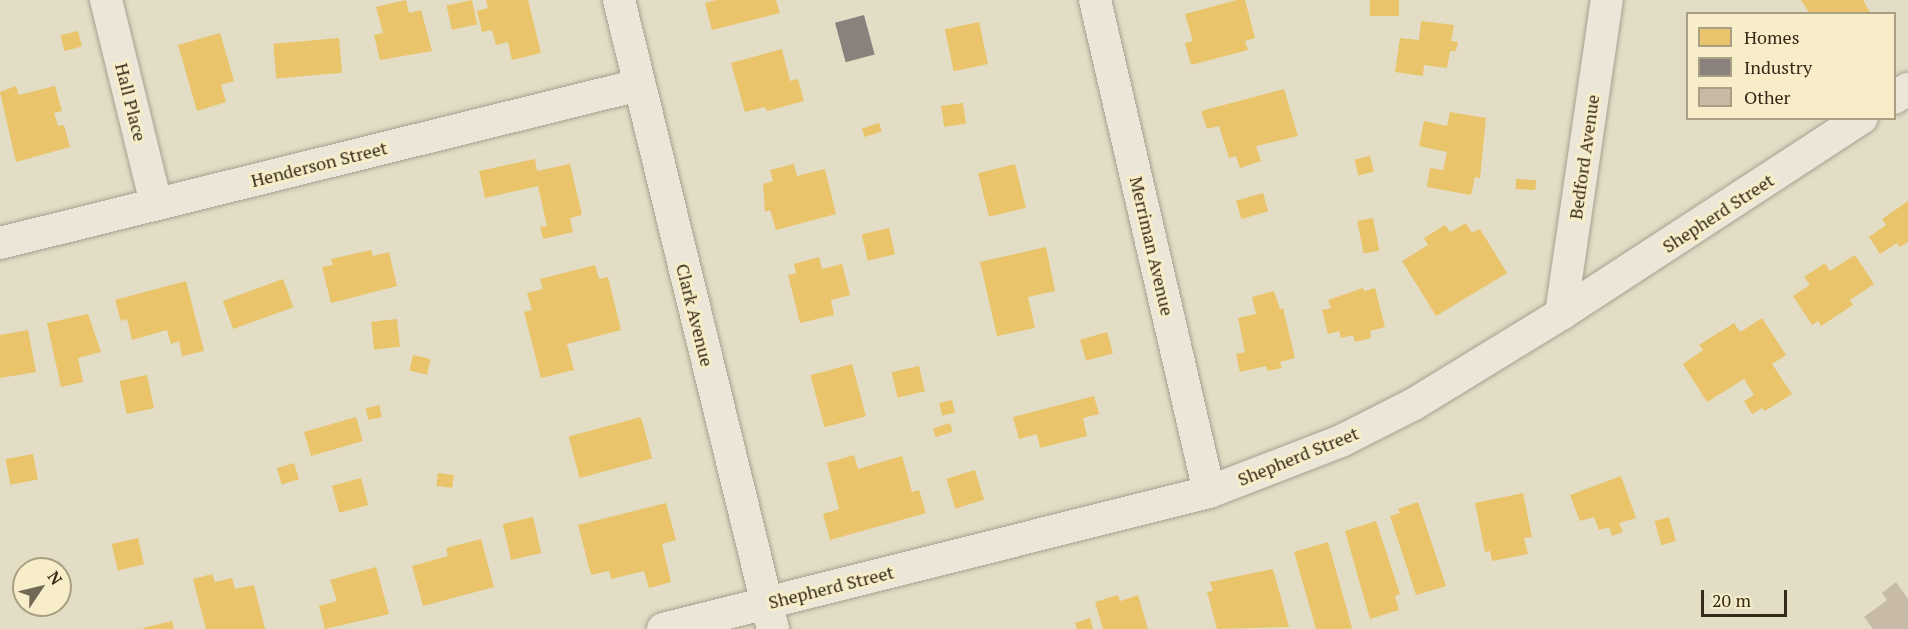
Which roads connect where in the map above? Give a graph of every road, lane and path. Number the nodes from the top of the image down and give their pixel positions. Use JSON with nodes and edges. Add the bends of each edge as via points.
{"nodes":[{"id":1,"x":106,"y":0,"type":"edge"},
{"id":2,"x":619,"y":0,"type":"edge"},
{"id":3,"x":1095,"y":0,"type":"edge"},
{"id":4,"x":1607,"y":0,"type":"edge"},
{"id":5,"x":639,"y":85,"type":"junction"},
{"id":6,"x":1859,"y":120,"type":"edge"},
{"id":7,"x":156,"y":204,"type":"junction"},
{"id":8,"x":0,"y":243,"type":"edge"},
{"id":9,"x":1561,"y":314,"type":"junction"},
{"id":10,"x":1209,"y":492,"type":"junction"},
{"id":11,"x":770,"y":616,"type":"edge"},
{"id":12,"x":663,"y":629,"type":"edge"}],
"edges":[{"from":1,"to":7,"type":"street","name":"Hall Place"},
{"from":2,"to":5,"type":"street","name":"Clark Avenue"},
{"from":3,"to":10,"type":"street","name":"Merriman Avenue"},
{"from":4,"to":9,"type":"street","name":"Bedford Avenue"},
{"from":5,"to":7,"type":"street","name":"Henderson Street"},
{"from":5,"to":11,"type":"street","name":"Clark Avenue"},
{"from":6,"to":9,"type":"street","name":"Shepherd Street"},
{"from":7,"to":8,"type":"street","name":"Henderson Street"},
{"from":9,"to":10,"type":"street","name":"Shepherd Street","via":[[1341,441]]},
{"from":10,"to":11,"type":"street","name":"Shepherd Street"},
{"from":11,"to":12,"type":"street","name":"Shepherd Street"}]}
